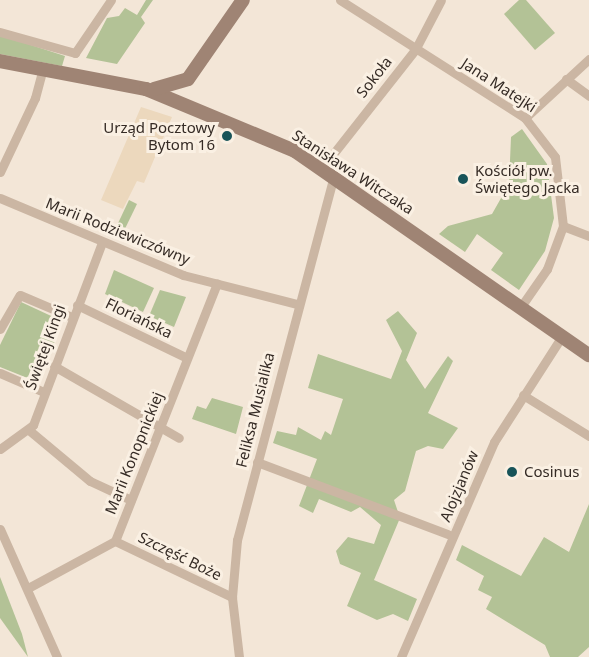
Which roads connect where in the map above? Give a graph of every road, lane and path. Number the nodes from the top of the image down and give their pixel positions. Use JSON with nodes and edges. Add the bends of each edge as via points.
{"nodes":[{"id":1,"x":111,"y":0,"type":"edge"},
{"id":2,"x":243,"y":0,"type":"edge"},
{"id":3,"x":340,"y":0,"type":"edge"},
{"id":4,"x":441,"y":0,"type":"edge"},
{"id":5,"x":0,"y":32,"type":"edge"},
{"id":6,"x":415,"y":50,"type":"junction"},
{"id":7,"x":589,"y":59,"type":"edge"},
{"id":8,"x":0,"y":61,"type":"edge"},
{"id":9,"x":42,"y":71,"type":"junction"},
{"id":10,"x":566,"y":79,"type":"junction"},
{"id":11,"x":146,"y":89,"type":"junction"},
{"id":12,"x":589,"y":96,"type":"edge"},
{"id":13,"x":525,"y":118,"type":"junction"},
{"id":14,"x":0,"y":172,"type":"edge"},
{"id":15,"x":328,"y":172,"type":"junction"},
{"id":16,"x":0,"y":198,"type":"edge"},
{"id":17,"x":563,"y":226,"type":"junction"},
{"id":18,"x":589,"y":236,"type":"edge"},
{"id":19,"x":102,"y":242,"type":"junction"},
{"id":20,"x":217,"y":284,"type":"junction"},
{"id":21,"x":77,"y":304,"type":"junction"},
{"id":22,"x":297,"y":304,"type":"junction"},
{"id":23,"x":520,"y":308,"type":"junction"},
{"id":24,"x":3,"y":314,"type":"edge"},
{"id":25,"x":72,"y":317,"type":"junction"},
{"id":26,"x":0,"y":329,"type":"edge"},
{"id":27,"x":562,"y":336,"type":"junction"},
{"id":28,"x":589,"y":355,"type":"edge"},
{"id":29,"x":188,"y":358,"type":"junction"},
{"id":30,"x":54,"y":366,"type":"junction"},
{"id":31,"x":0,"y":373,"type":"edge"},
{"id":32,"x":44,"y":392,"type":"junction"},
{"id":33,"x":523,"y":395,"type":"junction"},
{"id":34,"x":160,"y":429,"type":"junction"},
{"id":35,"x":30,"y":431,"type":"junction"},
{"id":36,"x":589,"y":436,"type":"edge"},
{"id":37,"x":179,"y":438,"type":"dead end"},
{"id":38,"x":0,"y":449,"type":"edge"},
{"id":39,"x":257,"y":462,"type":"junction"},
{"id":40,"x":131,"y":500,"type":"junction"},
{"id":41,"x":0,"y":529,"type":"edge"},
{"id":42,"x":448,"y":534,"type":"dead end"},
{"id":43,"x":115,"y":541,"type":"junction"},
{"id":44,"x":28,"y":588,"type":"junction"},
{"id":45,"x":232,"y":597,"type":"junction"},
{"id":46,"x":57,"y":657,"type":"edge"},
{"id":47,"x":238,"y":657,"type":"edge"},
{"id":48,"x":401,"y":657,"type":"edge"}],
"edges":[{"from":1,"to":5,"type":"street","via":[[75,54],[13,31]]},
{"from":2,"to":11,"type":"street","via":[[188,79],[174,88]]},
{"from":3,"to":6,"type":"street","name":"Jana Matejki"},
{"from":4,"to":6,"type":"street","name":"Sokoła"},
{"from":6,"to":13,"type":"street","name":"Jana Matejki"},
{"from":6,"to":15,"type":"street","name":"Sokoła"},
{"from":7,"to":10,"type":"street"},
{"from":8,"to":9,"type":"street","name":"Stanisława Witczaka"},
{"from":9,"to":11,"type":"street","name":"Stanisława Witczaka"},
{"from":9,"to":14,"type":"street","via":[[35,98]]},
{"from":10,"to":12,"type":"street"},
{"from":10,"to":13,"type":"street"},
{"from":11,"to":15,"type":"street","name":"Stanisława Witczaka","via":[[275,141]]},
{"from":13,"to":17,"type":"street","name":"Jana Matejki","via":[[555,157]]},
{"from":15,"to":22,"type":"street","name":"Feliksa Musialika"},
{"from":15,"to":23,"type":"street","name":"Stanisława Witczaka"},
{"from":16,"to":19,"type":"street","name":"Marii Rodziewiczówny"},
{"from":17,"to":18,"type":"street"},
{"from":17,"to":23,"type":"street","name":"Jana Matejki","via":[[547,269]]},
{"from":19,"to":20,"type":"street","name":"Marii Rodziewiczówny"},
{"from":19,"to":21,"type":"street","name":"Świętej Kingi"},
{"from":20,"to":22,"type":"street","name":"Marii Rodziewiczówny"},
{"from":20,"to":29,"type":"street","name":"Marii Konopnickiej"},
{"from":21,"to":25,"type":"street","name":"Świętej Kingi"},
{"from":21,"to":29,"type":"street","name":"Floriańska"},
{"from":22,"to":39,"type":"street","name":"Feliksa Musialika"},
{"from":23,"to":27,"type":"street","name":"Stanisława Witczaka"},
{"from":24,"to":25,"type":"street","via":[[23,294]]},
{"from":24,"to":26,"type":"street"},
{"from":25,"to":30,"type":"street","name":"Świętej Kingi"},
{"from":27,"to":28,"type":"street","name":"Stanisława Witczaka"},
{"from":27,"to":33,"type":"street","name":"Alojzjanów"},
{"from":29,"to":34,"type":"street","name":"Marii Konopnickiej"},
{"from":30,"to":32,"type":"street","name":"Świętej Kingi"},
{"from":30,"to":34,"type":"street"},
{"from":31,"to":32,"type":"street"},
{"from":32,"to":35,"type":"street","name":"Świętej Kingi"},
{"from":33,"to":36,"type":"street"},
{"from":33,"to":48,"type":"street","name":"Alojzjanów","via":[[494,442]]},
{"from":34,"to":37,"type":"street"},
{"from":34,"to":40,"type":"street","name":"Marii Konopnickiej"},
{"from":35,"to":38,"type":"street"},
{"from":35,"to":40,"type":"street","via":[[90,480]]},
{"from":39,"to":42,"type":"street"},
{"from":39,"to":45,"type":"street","name":"Feliksa Musialika","via":[[237,540]]},
{"from":40,"to":43,"type":"street","name":"Marii Konopnickiej"},
{"from":41,"to":44,"type":"street"},
{"from":43,"to":44,"type":"street"},
{"from":43,"to":45,"type":"street","name":"Szczęść Boże"},
{"from":44,"to":46,"type":"street"},
{"from":45,"to":47,"type":"street","name":"Feliksa Musialika"}]}
